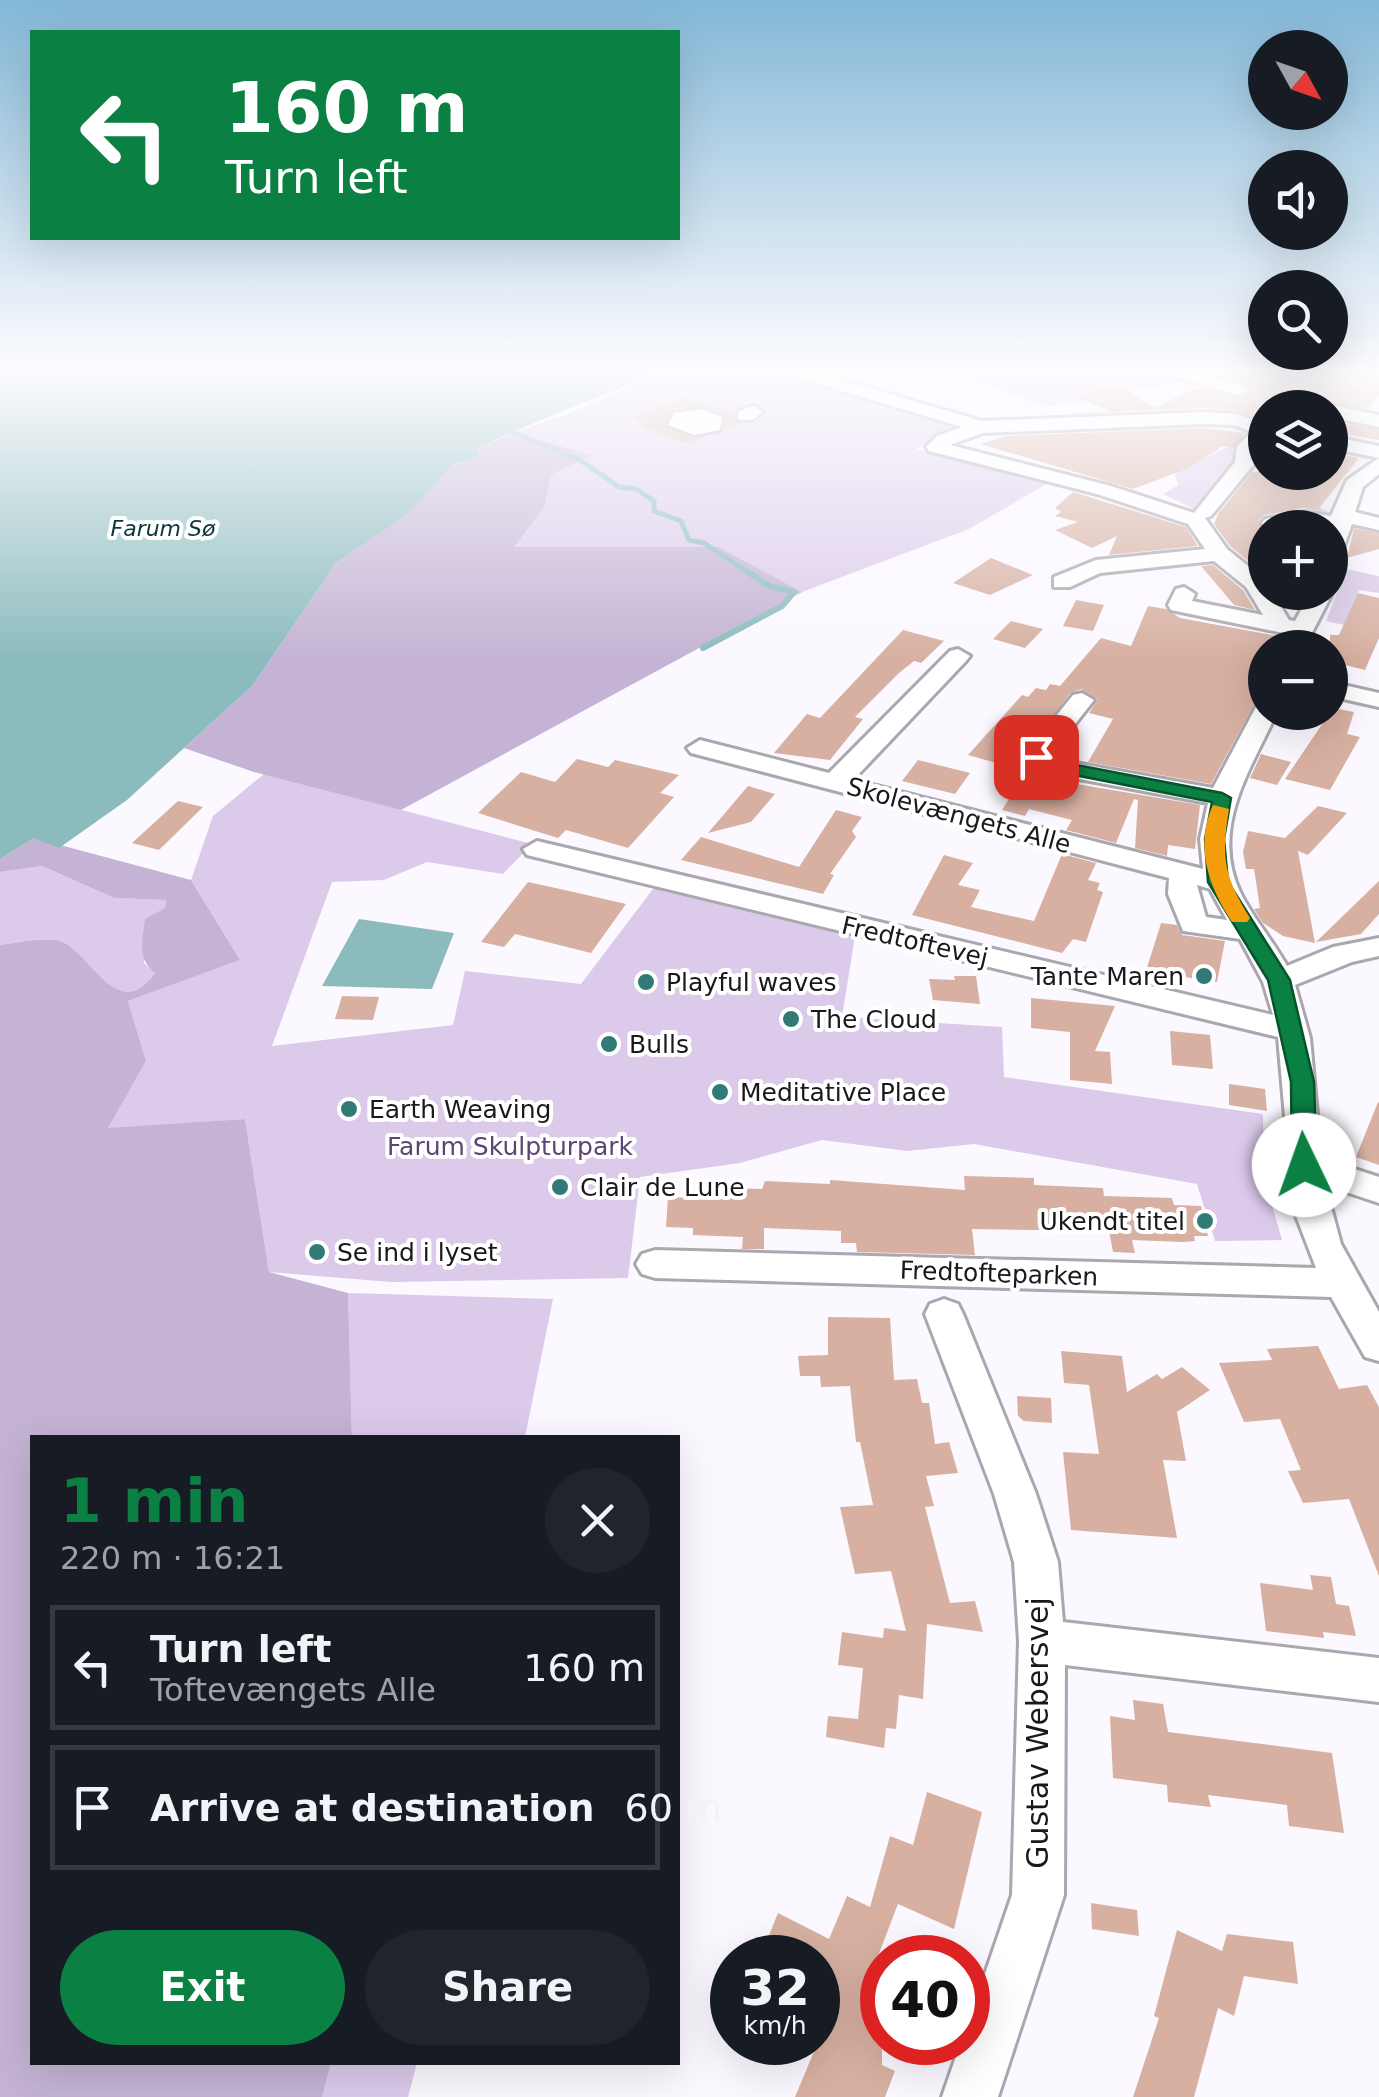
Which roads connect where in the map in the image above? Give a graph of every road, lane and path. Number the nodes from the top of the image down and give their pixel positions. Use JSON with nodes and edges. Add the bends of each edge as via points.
{"nodes":[{"id":1,"x":1006,"y":465,"type":"edge"},
{"id":2,"x":1242,"y":465,"type":"edge"},
{"id":3,"x":1378,"y":465,"type":"edge"},
{"id":4,"x":1344,"y":510,"type":"edge"},
{"id":5,"x":1200,"y":516,"type":"junction"},
{"id":6,"x":1348,"y":520,"type":"edge"},
{"id":7,"x":1379,"y":524,"type":"edge"},
{"id":8,"x":1219,"y":554,"type":"junction"},
{"id":9,"x":1062,"y":582,"type":"dead end"},
{"id":10,"x":1184,"y":594,"type":"dead end"},
{"id":11,"x":1277,"y":630,"type":"edge"},
{"id":12,"x":1289,"y":630,"type":"edge"},
{"id":13,"x":958,"y":656,"type":"dead end"},
{"id":14,"x":1348,"y":690,"type":"edge"},
{"id":15,"x":1082,"y":700,"type":"dead end"},
{"id":16,"x":1379,"y":700,"type":"edge"},
{"id":17,"x":1256,"y":730,"type":"edge"},
{"id":18,"x":700,"y":748,"type":"dead end"},
{"id":19,"x":835,"y":783,"type":"junction"},
{"id":20,"x":1222,"y":798,"type":"junction"},
{"id":21,"x":537,"y":849,"type":"dead end"},
{"id":22,"x":1183,"y":874,"type":"junction"},
{"id":23,"x":1218,"y":882,"type":"junction"},
{"id":24,"x":1248,"y":931,"type":"junction"},
{"id":25,"x":1379,"y":947,"type":"edge"},
{"id":26,"x":1126,"y":958,"type":"dead end"},
{"id":27,"x":1279,"y":980,"type":"junction"},
{"id":28,"x":1122,"y":989,"type":"junction"},
{"id":29,"x":1292,"y":1030,"type":"junction"},
{"id":30,"x":1304,"y":1165,"type":"junction"},
{"id":31,"x":1379,"y":1190,"type":"edge"},
{"id":32,"x":655,"y":1264,"type":"dead end"},
{"id":33,"x":1344,"y":1283,"type":"junction"},
{"id":34,"x":944,"y":1314,"type":"dead end"},
{"id":35,"x":1379,"y":1346,"type":"edge"},
{"id":36,"x":1042,"y":1642,"type":"junction"},
{"id":37,"x":1379,"y":1680,"type":"edge"},
{"id":38,"x":970,"y":2097,"type":"edge"}],
"edges":[{"from":1,"to":5,"type":"street"},
{"from":2,"to":5,"type":"street"},
{"from":3,"to":4,"type":"street","via":[[1357,479]]},
{"from":5,"to":8,"type":"street"},
{"from":6,"to":7,"type":"street"},
{"from":8,"to":9,"type":"street","via":[[1114,564]]},
{"from":8,"to":12,"type":"street","via":[[1254,583]]},
{"from":10,"to":11,"type":"street","via":[[1180,605]]},
{"from":13,"to":19,"type":"street"},
{"from":14,"to":16,"type":"street"},
{"from":15,"to":20,"type":"street","via":[[1036,757],[1045,764]]},
{"from":17,"to":20,"type":"street"},
{"from":18,"to":19,"type":"street","name":"Skolevængets Alle"},
{"from":19,"to":22,"type":"street","name":"Skolevængets Alle"},
{"from":20,"to":23,"type":"street","via":[[1214,839]]},
{"from":21,"to":28,"type":"street","name":"Fredtoftevej"},
{"from":22,"to":23,"type":"street","name":"Skolevængets Alle"},
{"from":22,"to":24,"type":"street","via":[[1194,925]]},
{"from":23,"to":24,"type":"street"},
{"from":24,"to":27,"type":"street"},
{"from":25,"to":27,"type":"street"},
{"from":26,"to":28,"type":"street"},
{"from":27,"to":29,"type":"street"},
{"from":28,"to":29,"type":"street","name":"Fredtoftevej"},
{"from":29,"to":30,"type":"street","via":[[1302,1082]]},
{"from":30,"to":31,"type":"street"},
{"from":30,"to":33,"type":"street","via":[[1312,1213]]},
{"from":32,"to":33,"type":"street","name":"Fredtofteparken"},
{"from":33,"to":35,"type":"street"},
{"from":34,"to":36,"type":"street","name":"Gustav Webersvej","via":[[1036,1562]]},
{"from":36,"to":37,"type":"street"},
{"from":36,"to":38,"type":"street","name":"Gustav Webersvej","via":[[1038,1895]]}]}
